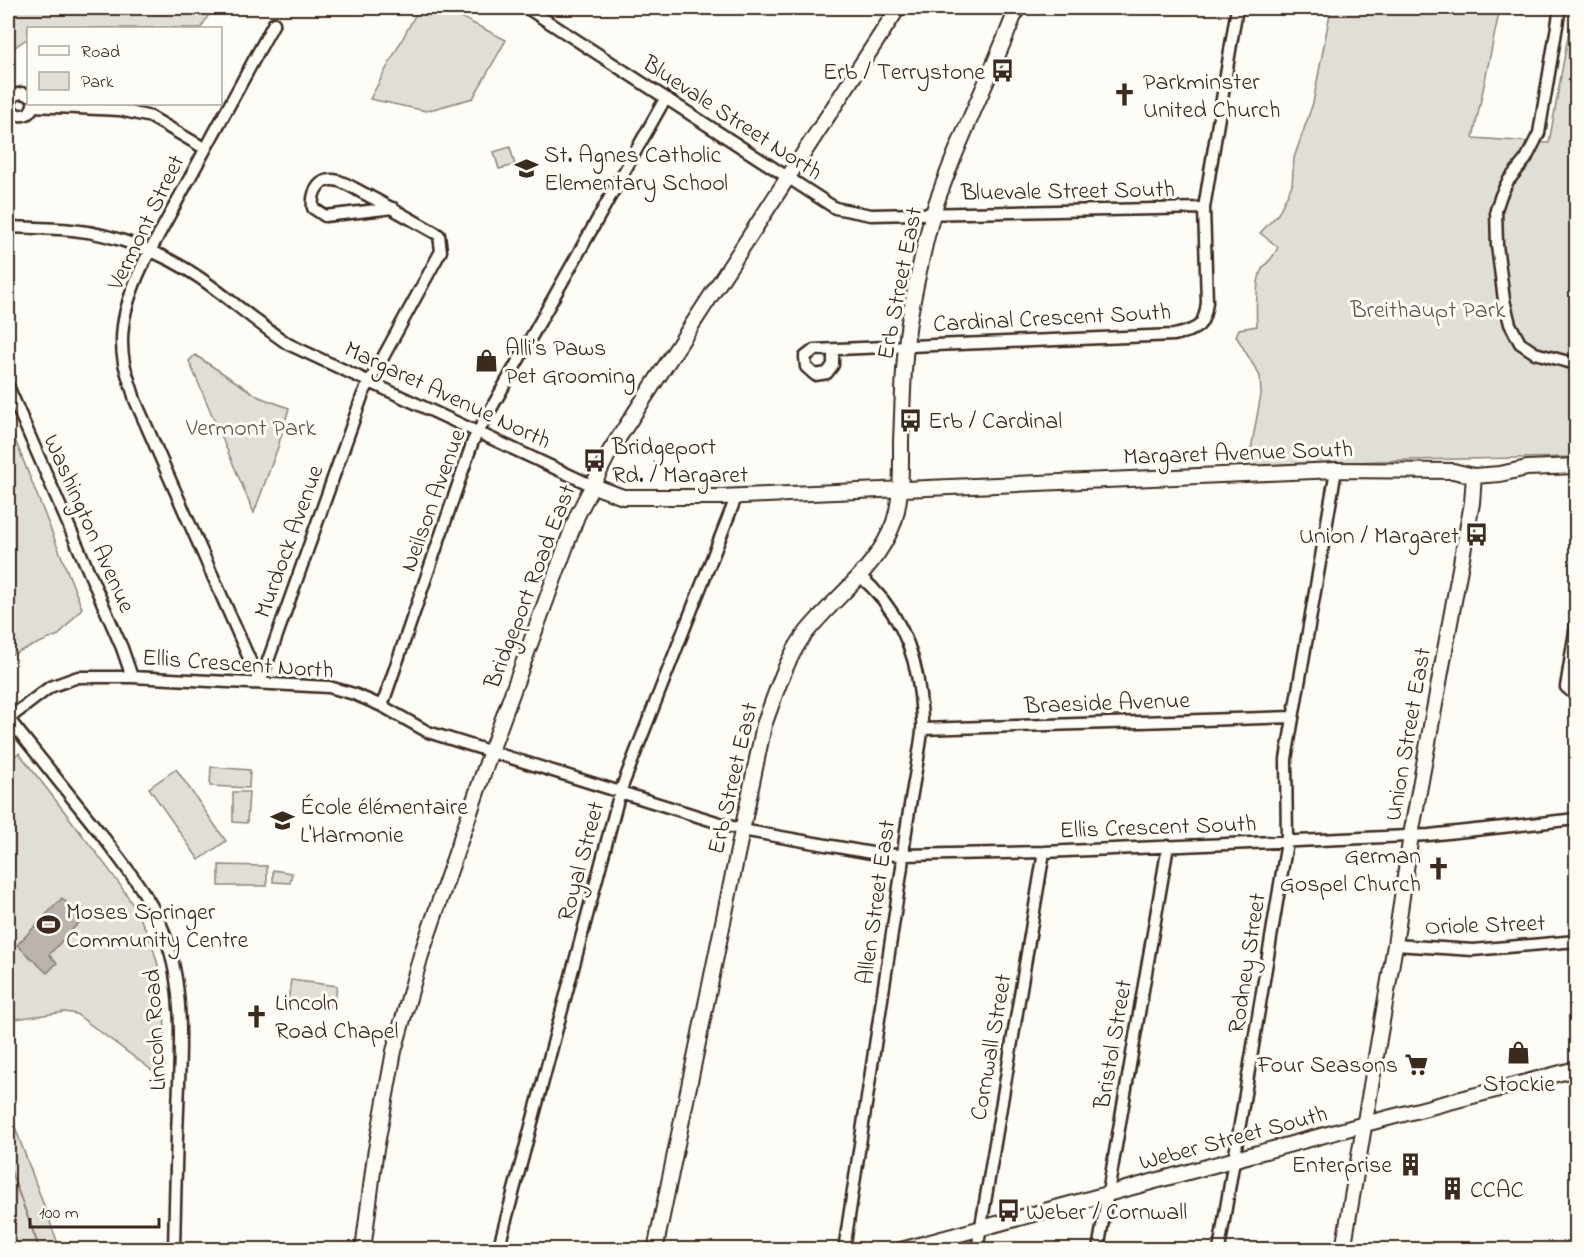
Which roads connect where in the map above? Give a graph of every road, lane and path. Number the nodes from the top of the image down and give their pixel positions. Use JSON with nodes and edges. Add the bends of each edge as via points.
{"nodes":[{"id":1,"x":527,"y":8,"type":"edge"},
{"id":2,"x":898,"y":8,"type":"edge"},
{"id":3,"x":1017,"y":8,"type":"edge"},
{"id":4,"x":1237,"y":8,"type":"edge"},
{"id":5,"x":1560,"y":8,"type":"edge"},
{"id":6,"x":274,"y":23,"type":"dead end"},
{"id":7,"x":665,"y":99,"type":"junction"},
{"id":8,"x":64,"y":105,"type":"edge"},
{"id":9,"x":204,"y":148,"type":"junction"},
{"id":10,"x":787,"y":177,"type":"junction"},
{"id":11,"x":393,"y":208,"type":"junction"},
{"id":12,"x":1203,"y":208,"type":"junction"},
{"id":13,"x":933,"y":214,"type":"junction"},
{"id":14,"x":8,"y":227,"type":"edge"},
{"id":15,"x":149,"y":252,"type":"junction"},
{"id":16,"x":906,"y":345,"type":"junction"},
{"id":17,"x":833,"y":350,"type":"dead end"},
{"id":18,"x":1576,"y":364,"type":"edge"},
{"id":19,"x":369,"y":382,"type":"junction"},
{"id":20,"x":8,"y":386,"type":"edge"},
{"id":21,"x":477,"y":433,"type":"junction"},
{"id":22,"x":1576,"y":466,"type":"edge"},
{"id":23,"x":1336,"y":470,"type":"junction"},
{"id":24,"x":1474,"y":476,"type":"junction"},
{"id":25,"x":591,"y":485,"type":"junction"},
{"id":26,"x":900,"y":489,"type":"junction"},
{"id":27,"x":737,"y":495,"type":"junction"},
{"id":28,"x":860,"y":576,"type":"junction"},
{"id":29,"x":1576,"y":633,"type":"edge"},
{"id":30,"x":132,"y":677,"type":"junction"},
{"id":31,"x":260,"y":683,"type":"junction"},
{"id":32,"x":1576,"y":696,"type":"edge"},
{"id":33,"x":382,"y":706,"type":"junction"},
{"id":34,"x":1292,"y":717,"type":"junction"},
{"id":35,"x":8,"y":719,"type":"edge"},
{"id":36,"x":922,"y":729,"type":"junction"},
{"id":37,"x":491,"y":751,"type":"junction"},
{"id":38,"x":620,"y":792,"type":"junction"},
{"id":39,"x":1576,"y":819,"type":"edge"},
{"id":40,"x":742,"y":830,"type":"junction"},
{"id":41,"x":1411,"y":835,"type":"junction"},
{"id":42,"x":1287,"y":842,"type":"junction"},
{"id":43,"x":1168,"y":846,"type":"junction"},
{"id":44,"x":1044,"y":852,"type":"junction"},
{"id":45,"x":903,"y":855,"type":"junction"},
{"id":46,"x":1576,"y":941,"type":"edge"},
{"id":47,"x":1395,"y":945,"type":"junction"},
{"id":48,"x":1576,"y":1069,"type":"edge"},
{"id":49,"x":1365,"y":1124,"type":"junction"},
{"id":50,"x":1234,"y":1160,"type":"junction"},
{"id":51,"x":1107,"y":1194,"type":"junction"},
{"id":52,"x":981,"y":1229,"type":"junction"},
{"id":53,"x":174,"y":1250,"type":"edge"},
{"id":54,"x":363,"y":1250,"type":"edge"},
{"id":55,"x":498,"y":1250,"type":"edge"},
{"id":56,"x":655,"y":1250,"type":"edge"},
{"id":57,"x":844,"y":1250,"type":"edge"},
{"id":58,"x":901,"y":1250,"type":"edge"},
{"id":59,"x":977,"y":1250,"type":"edge"},
{"id":60,"x":1098,"y":1250,"type":"edge"},
{"id":61,"x":1219,"y":1250,"type":"edge"},
{"id":62,"x":1343,"y":1250,"type":"edge"}],
"edges":[{"from":1,"to":7,"type":"street","name":"Bluevale Street North"},
{"from":2,"to":10,"type":"main road","name":"Bridgeport Road East"},
{"from":3,"to":13,"type":"main road","name":"Erb Street East"},
{"from":4,"to":12,"type":"street","name":"Cardinal Crescent South"},
{"from":5,"to":18,"type":"street","via":[[1539,133],[1501,195],[1496,210],[1497,245],[1504,300],[1520,343],[1536,353]]},
{"from":6,"to":9,"type":"street","name":"Vermont Street"},
{"from":7,"to":10,"type":"street","name":"Bluevale Street North"},
{"from":7,"to":21,"type":"street","name":"Neilson Avenue"},
{"from":8,"to":9,"type":"street","via":[[151,117]]},
{"from":9,"to":15,"type":"street","name":"Vermont Street"},
{"from":10,"to":13,"type":"street","name":"Bluevale Street North","via":[[835,208],[871,215]]},
{"from":10,"to":25,"type":"main road","name":"Bridgeport Road East"},
{"from":11,"to":11,"type":"street","name":"Murdock Avenue","via":[[339,181],[320,184],[312,197],[313,208],[325,216]]},
{"from":11,"to":19,"type":"street","name":"Murdock Avenue","via":[[438,235],[441,251]]},
{"from":12,"to":13,"type":"street","name":"Bluevale Street South"},
{"from":12,"to":16,"type":"street","name":"Cardinal Crescent South","via":[[1207,302],[1205,315],[1194,330],[1174,335]]},
{"from":13,"to":16,"type":"main road","name":"Erb Street East"},
{"from":14,"to":15,"type":"street","name":"Margaret Avenue North","via":[[73,230]]},
{"from":15,"to":19,"type":"street","name":"Margaret Avenue North","via":[[199,277],[288,344]]},
{"from":15,"to":31,"type":"street","name":"Vermont Street","via":[[130,292],[122,333],[124,362],[135,400]]},
{"from":16,"to":17,"type":"street"},
{"from":16,"to":26,"type":"main road","name":"Erb Street East"},
{"from":19,"to":21,"type":"street","name":"Margaret Avenue North"},
{"from":19,"to":31,"type":"street","name":"Murdock Avenue"},
{"from":20,"to":30,"type":"street","name":"Washington Avenue"},
{"from":21,"to":25,"type":"street","name":"Margaret Avenue North"},
{"from":21,"to":33,"type":"street","name":"Neilson Avenue"},
{"from":22,"to":24,"type":"main road","name":"Margaret Avenue South"},
{"from":23,"to":24,"type":"main road","name":"Margaret Avenue South","via":[[1453,471]]},
{"from":23,"to":26,"type":"main road","name":"Margaret Avenue South"},
{"from":23,"to":34,"type":"street","name":"Rodney Street"},
{"from":24,"to":41,"type":"main road","name":"Union Street East"},
{"from":25,"to":27,"type":"main road","name":"Margaret Avenue North","via":[[623,496]]},
{"from":25,"to":37,"type":"main road","name":"Bridgeport Road East"},
{"from":26,"to":27,"type":"main road","name":"Margaret Avenue North"},
{"from":26,"to":28,"type":"main road","name":"Erb Street East","via":[[888,538]]},
{"from":27,"to":38,"type":"street","name":"Royal Street"},
{"from":28,"to":36,"type":"street","name":"Allen Street East","via":[[889,608],[906,638],[917,672]]},
{"from":28,"to":40,"type":"main road","name":"Erb Street East","via":[[816,621],[789,660],[764,725]]},
{"from":29,"to":32,"type":"street","via":[[1566,687]]},
{"from":30,"to":31,"type":"street","name":"Ellis Crescent North"},
{"from":30,"to":35,"type":"street","name":"Ellis Crescent North","via":[[78,677],[65,681],[36,696]]},
{"from":31,"to":33,"type":"street","name":"Ellis Crescent North","via":[[329,687]]},
{"from":33,"to":37,"type":"street","name":"Ellis Crescent North","via":[[428,732]]},
{"from":34,"to":36,"type":"street","name":"Braeside Avenue"},
{"from":34,"to":42,"type":"street","name":"Rodney Street","via":[[1286,759]]},
{"from":35,"to":53,"type":"street","name":"Lincoln Road","via":[[124,865],[166,937],[175,968],[178,1001]]},
{"from":36,"to":45,"type":"street","name":"Allen Street East"},
{"from":37,"to":38,"type":"street","name":"Ellis Crescent North"},
{"from":37,"to":54,"type":"main road","name":"Bridgeport Road East","via":[[421,955],[394,1050]]},
{"from":38,"to":40,"type":"street","name":"Ellis Crescent North"},
{"from":38,"to":55,"type":"street","name":"Royal Street"},
{"from":39,"to":41,"type":"street","name":"Ellis Crescent South"},
{"from":40,"to":45,"type":"street","name":"Ellis Crescent South","via":[[877,854]]},
{"from":40,"to":56,"type":"main road","name":"Erb Street East"},
{"from":41,"to":42,"type":"street","name":"Ellis Crescent South"},
{"from":41,"to":47,"type":"main road","name":"Union Street East"},
{"from":42,"to":43,"type":"street","name":"Ellis Crescent South"},
{"from":42,"to":50,"type":"street","name":"Rodney Street"},
{"from":43,"to":44,"type":"street","name":"Ellis Crescent South"},
{"from":43,"to":51,"type":"street","name":"Bristol Street"},
{"from":44,"to":45,"type":"street","name":"Ellis Crescent South"},
{"from":44,"to":52,"type":"street","name":"Cornwall Street"},
{"from":45,"to":57,"type":"street","name":"Allen Street East"},
{"from":46,"to":47,"type":"street","name":"Oriole Street","via":[[1473,950]]},
{"from":47,"to":49,"type":"main road","name":"Union Street East"},
{"from":48,"to":49,"type":"main road","name":"Weber Street South"},
{"from":49,"to":50,"type":"main road","name":"Weber Street South"},
{"from":49,"to":62,"type":"main road","name":"Union Street East"},
{"from":50,"to":51,"type":"main road","name":"Weber Street South"},
{"from":50,"to":61,"type":"street","name":"Rodney Street"},
{"from":51,"to":52,"type":"main road","name":"Weber Street South"},
{"from":51,"to":60,"type":"street","name":"Bristol Street"},
{"from":52,"to":58,"type":"main road","name":"Weber Street South"},
{"from":52,"to":59,"type":"street","name":"Cornwall Street"}]}
